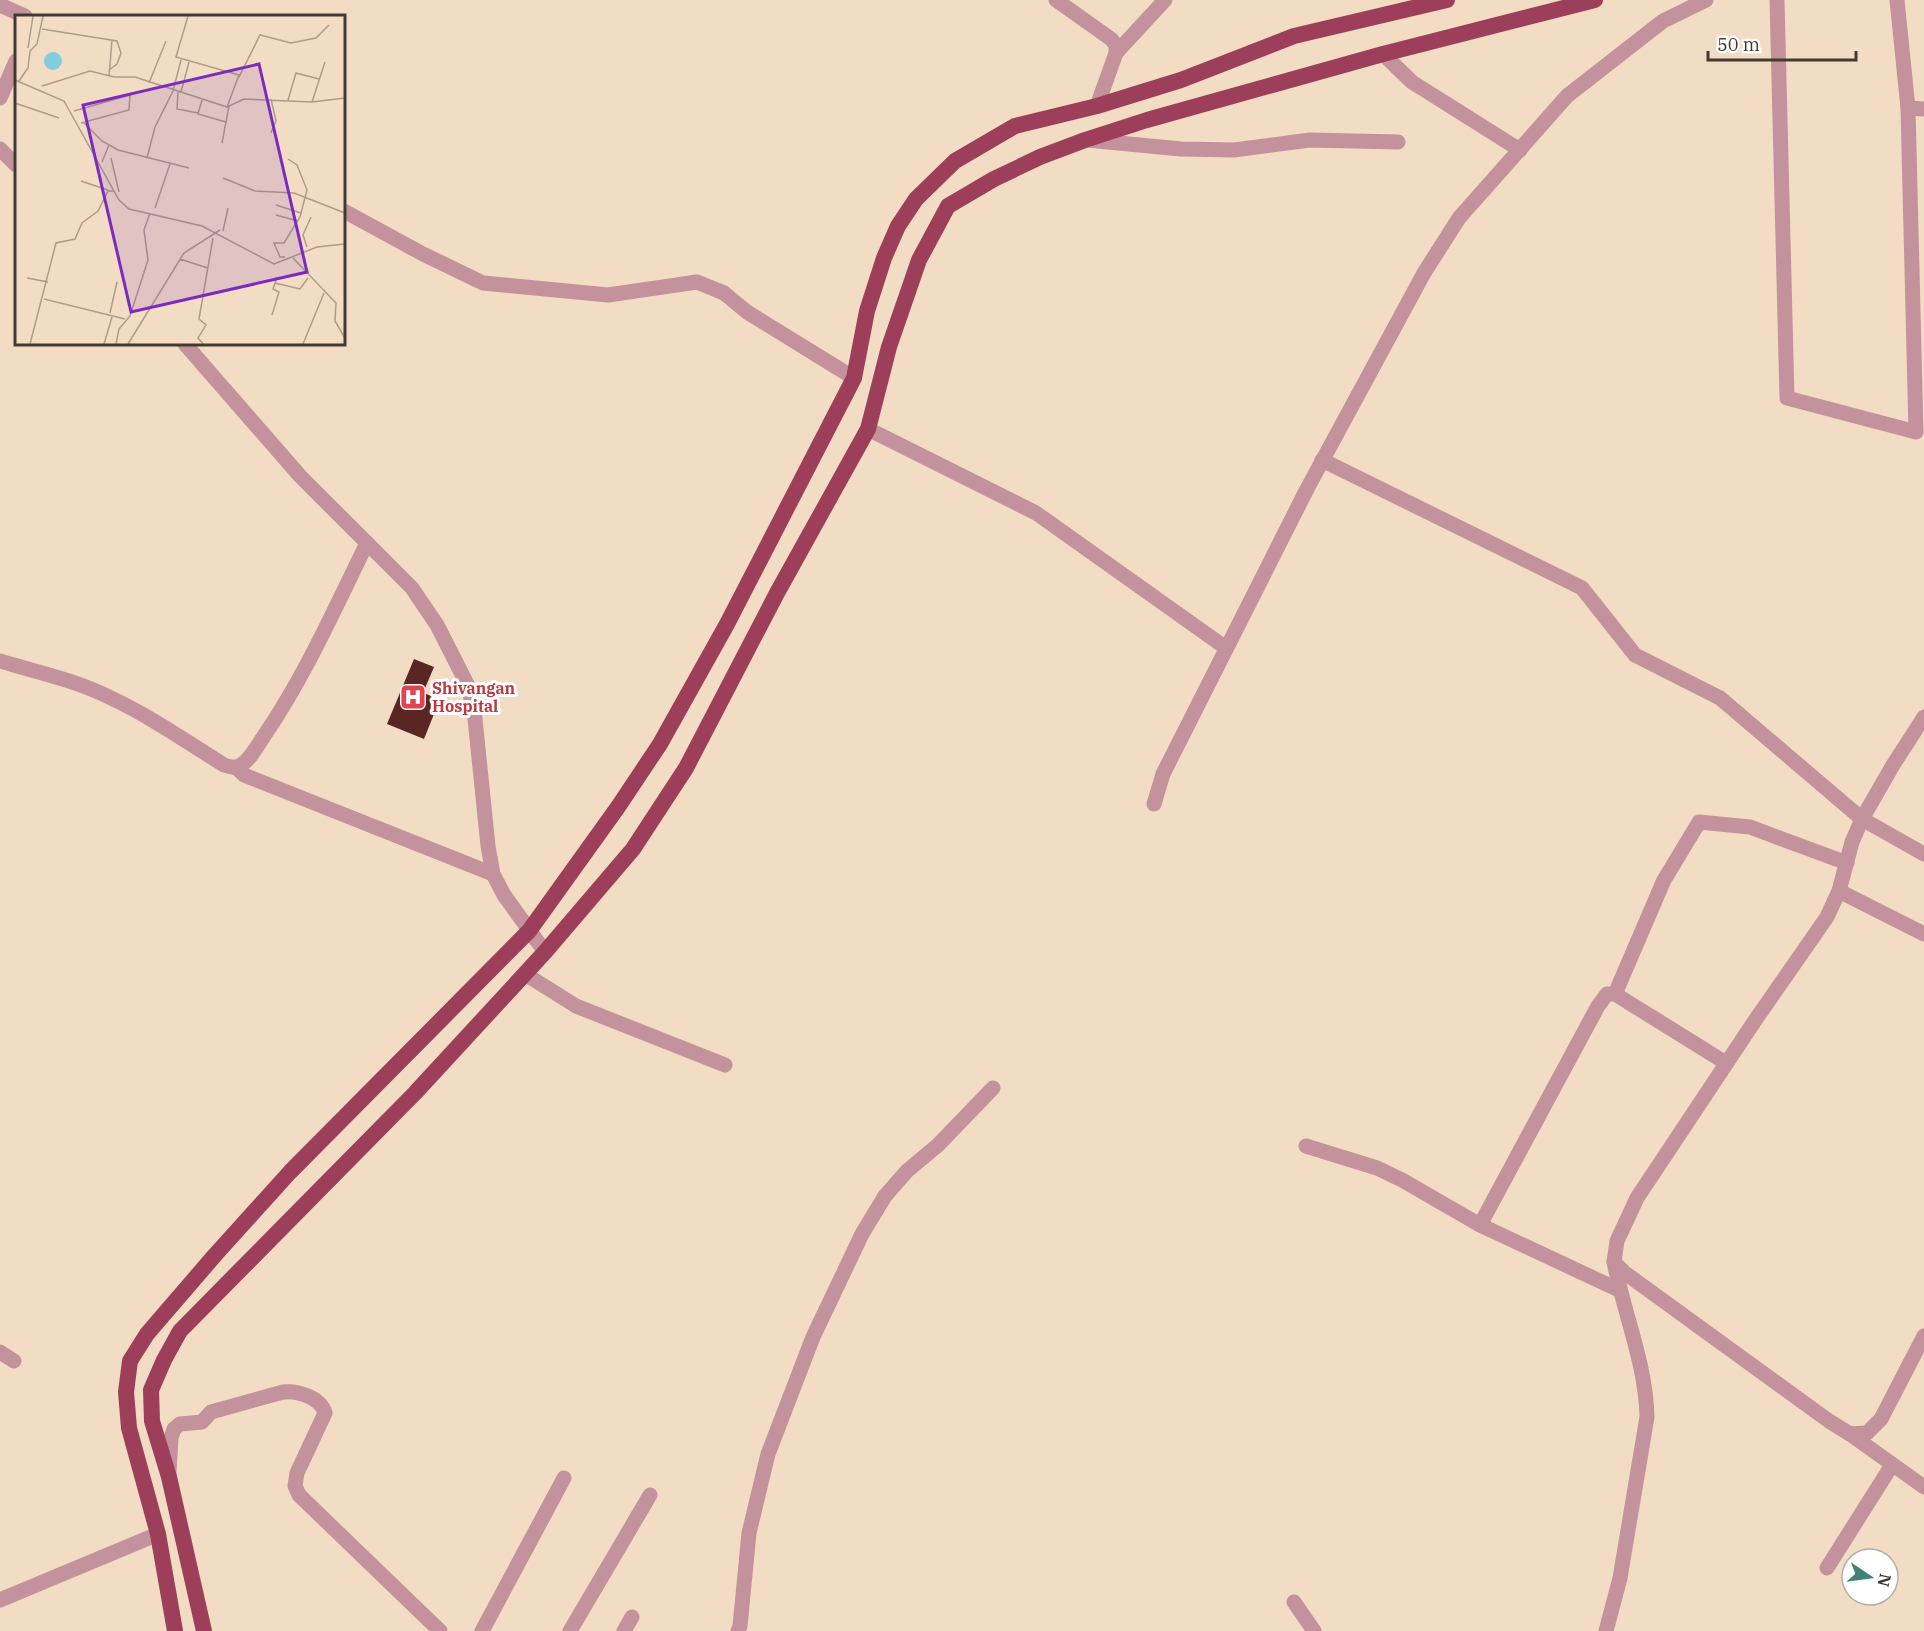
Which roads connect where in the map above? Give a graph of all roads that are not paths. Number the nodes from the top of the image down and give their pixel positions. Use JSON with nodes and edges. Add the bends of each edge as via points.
{"nodes":[{"id":1,"x":1056,"y":0,"type":"edge"},
{"id":2,"x":1165,"y":0,"type":"edge"},
{"id":3,"x":1448,"y":0,"type":"edge"},
{"id":4,"x":1595,"y":0,"type":"edge"},
{"id":5,"x":1706,"y":0,"type":"edge"},
{"id":6,"x":1777,"y":0,"type":"edge"},
{"id":7,"x":1897,"y":0,"type":"edge"},
{"id":8,"x":0,"y":4,"type":"edge"},
{"id":9,"x":23,"y":15,"type":"edge"},
{"id":10,"x":1116,"y":53,"type":"junction"},
{"id":11,"x":1383,"y":54,"type":"junction"},
{"id":12,"x":15,"y":63,"type":"edge"},
{"id":13,"x":0,"y":98,"type":"edge"},
{"id":14,"x":1097,"y":106,"type":"junction"},
{"id":15,"x":1908,"y":108,"type":"junction"},
{"id":16,"x":1924,"y":109,"type":"edge"},
{"id":17,"x":1085,"y":140,"type":"junction"},
{"id":18,"x":1398,"y":142,"type":"dead end"},
{"id":19,"x":0,"y":149,"type":"edge"},
{"id":20,"x":1520,"y":150,"type":"junction"},
{"id":21,"x":15,"y":164,"type":"edge"},
{"id":22,"x":345,"y":211,"type":"edge"},
{"id":23,"x":185,"y":345,"type":"edge"},
{"id":24,"x":854,"y":378,"type":"junction"},
{"id":25,"x":868,"y":429,"type":"junction"},
{"id":26,"x":1322,"y":460,"type":"junction"},
{"id":27,"x":367,"y":543,"type":"junction"},
{"id":28,"x":1227,"y":648,"type":"junction"},
{"id":29,"x":0,"y":661,"type":"edge"},
{"id":30,"x":1924,"y":717,"type":"edge"},
{"id":31,"x":236,"y":767,"type":"junction"},
{"id":32,"x":1154,"y":804,"type":"dead end"},
{"id":33,"x":1862,"y":819,"type":"junction"},
{"id":34,"x":1924,"y":854,"type":"edge"},
{"id":35,"x":1847,"y":863,"type":"junction"},
{"id":36,"x":493,"y":874,"type":"junction"},
{"id":37,"x":1839,"y":891,"type":"junction"},
{"id":38,"x":529,"y":931,"type":"junction"},
{"id":39,"x":1924,"y":934,"type":"edge"},
{"id":40,"x":545,"y":952,"type":"junction"},
{"id":41,"x":525,"y":974,"type":"junction"},
{"id":42,"x":1615,"y":994,"type":"junction"},
{"id":43,"x":1726,"y":1063,"type":"junction"},
{"id":44,"x":726,"y":1065,"type":"dead end"},
{"id":45,"x":993,"y":1088,"type":"dead end"},
{"id":46,"x":1306,"y":1146,"type":"dead end"},
{"id":47,"x":1480,"y":1225,"type":"junction"},
{"id":48,"x":1614,"y":1262,"type":"junction"},
{"id":49,"x":1619,"y":1290,"type":"junction"},
{"id":50,"x":1924,"y":1336,"type":"edge"},
{"id":51,"x":0,"y":1352,"type":"edge"},
{"id":52,"x":14,"y":1361,"type":"dead end"},
{"id":53,"x":1850,"y":1434,"type":"junction"},
{"id":54,"x":1893,"y":1465,"type":"junction"},
{"id":55,"x":169,"y":1477,"type":"junction"},
{"id":56,"x":564,"y":1478,"type":"dead end"},
{"id":57,"x":1924,"y":1487,"type":"edge"},
{"id":58,"x":650,"y":1495,"type":"dead end"},
{"id":59,"x":158,"y":1534,"type":"junction"},
{"id":60,"x":1827,"y":1568,"type":"dead end"},
{"id":61,"x":0,"y":1600,"type":"edge"},
{"id":62,"x":1294,"y":1602,"type":"dead end"},
{"id":63,"x":632,"y":1617,"type":"dead end"},
{"id":64,"x":175,"y":1631,"type":"edge"},
{"id":65,"x":204,"y":1631,"type":"edge"},
{"id":66,"x":440,"y":1631,"type":"edge"},
{"id":67,"x":482,"y":1631,"type":"edge"},
{"id":68,"x":570,"y":1631,"type":"edge"},
{"id":69,"x":624,"y":1631,"type":"edge"},
{"id":70,"x":738,"y":1631,"type":"edge"},
{"id":71,"x":1314,"y":1631,"type":"edge"},
{"id":72,"x":1606,"y":1631,"type":"edge"}],
"edges":[{"from":1,"to":10,"type":"street","via":[[1111,39]]},
{"from":2,"to":10,"type":"street"},
{"from":3,"to":14,"type":"highway","via":[[1294,36],[1180,80]]},
{"from":4,"to":11,"type":"highway"},
{"from":5,"to":20,"type":"street","via":[[1663,21],[1567,96]]},
{"from":6,"to":15,"type":"street","via":[[1787,398],[1916,432]]},
{"from":7,"to":15,"type":"street"},
{"from":8,"to":9,"type":"street"},
{"from":10,"to":14,"type":"street"},
{"from":11,"to":17,"type":"highway"},
{"from":11,"to":20,"type":"street","via":[[1412,82]]},
{"from":12,"to":13,"type":"street"},
{"from":14,"to":24,"type":"highway","via":[[1015,126],[955,161],[916,199],[884,258],[867,311]]},
{"from":15,"to":16,"type":"street"},
{"from":17,"to":18,"type":"street","via":[[1234,150],[1310,140]]},
{"from":17,"to":25,"type":"highway","via":[[994,179],[948,206],[919,260],[889,346]]},
{"from":19,"to":21,"type":"street"},
{"from":20,"to":26,"type":"street","via":[[1459,218],[1424,273]]},
{"from":22,"to":24,"type":"street","via":[[483,283],[608,295],[697,282],[724,293],[747,312]]},
{"from":23,"to":27,"type":"street","via":[[300,476]]},
{"from":24,"to":38,"type":"highway","via":[[660,744]]},
{"from":25,"to":28,"type":"street","via":[[1036,513]]},
{"from":25,"to":40,"type":"highway","via":[[686,768],[633,849]]},
{"from":26,"to":28,"type":"street"},
{"from":26,"to":33,"type":"street","via":[[1582,588],[1635,655],[1719,698]]},
{"from":27,"to":31,"type":"street","via":[[278,715],[249,758]]},
{"from":27,"to":36,"type":"street","via":[[412,588],[437,625],[467,684],[474,709]]},
{"from":28,"to":32,"type":"street","via":[[1163,774]]},
{"from":29,"to":31,"type":"street","via":[[109,696],[224,765]]},
{"from":30,"to":33,"type":"street"},
{"from":31,"to":36,"type":"street","via":[[244,775]]},
{"from":33,"to":34,"type":"street"},
{"from":33,"to":35,"type":"street"},
{"from":35,"to":37,"type":"street"},
{"from":35,"to":42,"type":"street","via":[[1750,827],[1699,822],[1664,880]]},
{"from":36,"to":38,"type":"street"},
{"from":37,"to":39,"type":"street"},
{"from":37,"to":43,"type":"street","via":[[1827,917]]},
{"from":38,"to":40,"type":"street"},
{"from":38,"to":59,"type":"highway","via":[[290,1172],[147,1334],[130,1362],[126,1392],[129,1428]]},
{"from":40,"to":41,"type":"highway"},
{"from":41,"to":44,"type":"street","via":[[576,1006]]},
{"from":41,"to":55,"type":"highway","via":[[180,1331],[151,1390],[152,1421]]},
{"from":42,"to":43,"type":"street"},
{"from":42,"to":47,"type":"street","via":[[1606,994],[1598,1005]]},
{"from":43,"to":48,"type":"street","via":[[1637,1198],[1617,1241]]},
{"from":45,"to":70,"type":"street","via":[[885,1196],[862,1234],[813,1337],[768,1454],[749,1533]]},
{"from":46,"to":47,"type":"street","via":[[1377,1168]]},
{"from":47,"to":49,"type":"street"},
{"from":48,"to":49,"type":"street"},
{"from":48,"to":53,"type":"street"},
{"from":49,"to":72,"type":"street","via":[[1642,1371],[1647,1417],[1620,1578]]},
{"from":50,"to":53,"type":"street","via":[[1881,1419],[1867,1433]]},
{"from":51,"to":52,"type":"street"},
{"from":53,"to":54,"type":"street"},
{"from":54,"to":57,"type":"street"},
{"from":54,"to":60,"type":"street"},
{"from":55,"to":65,"type":"highway"},
{"from":55,"to":66,"type":"street","via":[[171,1438],[180,1424],[202,1422],[211,1412],[283,1392],[295,1392],[319,1402],[325,1413],[297,1473],[295,1486],[299,1495]]},
{"from":56,"to":67,"type":"street"},
{"from":58,"to":68,"type":"street"},
{"from":59,"to":61,"type":"street"},
{"from":59,"to":64,"type":"highway"},
{"from":62,"to":71,"type":"street"},
{"from":63,"to":69,"type":"street"}]}
